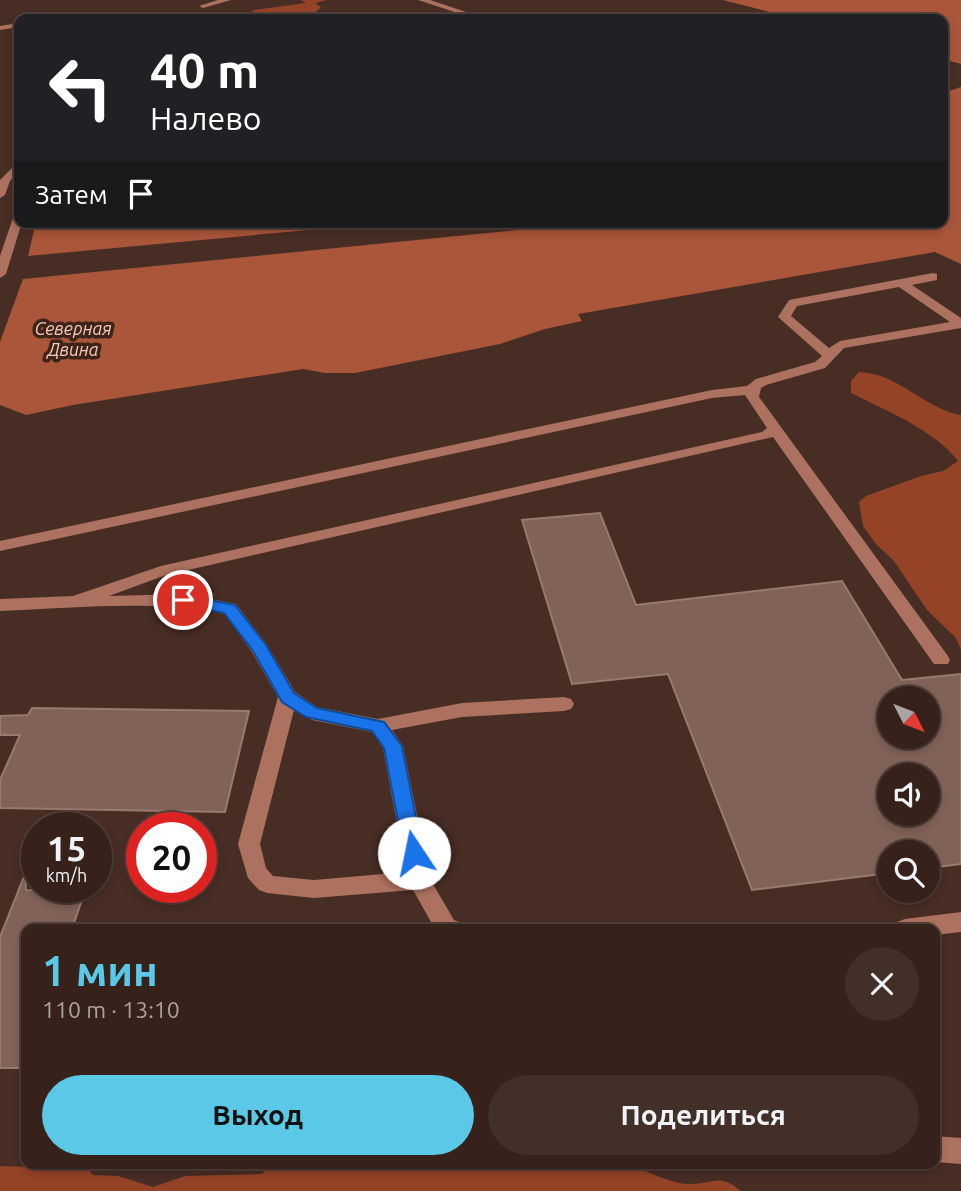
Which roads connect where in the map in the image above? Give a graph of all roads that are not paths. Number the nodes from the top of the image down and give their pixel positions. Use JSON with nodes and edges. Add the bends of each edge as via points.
{"nodes":[{"id":1,"x":191,"y":0,"type":"edge"},
{"id":2,"x":215,"y":0,"type":"edge"},
{"id":3,"x":228,"y":0,"type":"edge"},
{"id":4,"x":422,"y":0,"type":"edge"},
{"id":5,"x":203,"y":6,"type":"junction"},
{"id":6,"x":192,"y":14,"type":"joint"},
{"id":7,"x":227,"y":14,"type":"edge"},
{"id":8,"x":467,"y":14,"type":"edge"},
{"id":9,"x":14,"y":170,"type":"edge"},
{"id":10,"x":0,"y":195,"type":"edge"},
{"id":11,"x":15,"y":228,"type":"edge"},
{"id":12,"x":0,"y":274,"type":"edge"},
{"id":13,"x":933,"y":277,"type":"dead end"},
{"id":14,"x":900,"y":282,"type":"junction"},
{"id":15,"x":961,"y":324,"type":"edge"},
{"id":16,"x":829,"y":355,"type":"junction"},
{"id":17,"x":754,"y":390,"type":"junction"},
{"id":18,"x":775,"y":429,"type":"junction"},
{"id":19,"x":0,"y":546,"type":"edge"},
{"id":20,"x":75,"y":602,"type":"junction"},
{"id":21,"x":0,"y":605,"type":"edge"},
{"id":22,"x":941,"y":660,"type":"dead end"},
{"id":23,"x":288,"y":697,"type":"junction"},
{"id":24,"x":564,"y":704,"type":"dead end"},
{"id":25,"x":378,"y":726,"type":"junction"},
{"id":26,"x":419,"y":880,"type":"junction"},
{"id":27,"x":961,"y":922,"type":"edge"},
{"id":28,"x":444,"y":924,"type":"edge"},
{"id":29,"x":940,"y":925,"type":"edge"},
{"id":30,"x":940,"y":1150,"type":"edge"},
{"id":31,"x":961,"y":1152,"type":"edge"}],
"edges":[{"from":1,"to":5,"type":"street"},
{"from":2,"to":5,"type":"street"},
{"from":3,"to":5,"type":"street"},
{"from":4,"to":8,"type":"street"},
{"from":5,"to":6,"type":"street"},
{"from":6,"to":7,"type":"street"},
{"from":9,"to":10,"type":"street"},
{"from":11,"to":12,"type":"street"},
{"from":13,"to":14,"type":"street"},
{"from":14,"to":15,"type":"street"},
{"from":14,"to":16,"type":"street","via":[[793,303],[784,317]]},
{"from":15,"to":16,"type":"street","via":[[840,345]]},
{"from":16,"to":17,"type":"street","via":[[820,365],[761,382]]},
{"from":17,"to":18,"type":"street","via":[[752,397]]},
{"from":17,"to":19,"type":"street","via":[[698,397]]},
{"from":18,"to":20,"type":"street","via":[[766,435],[161,571]]},
{"from":18,"to":22,"type":"street"},
{"from":20,"to":21,"type":"street"},
{"from":20,"to":23,"type":"street","via":[[183,600],[230,608]]},
{"from":23,"to":25,"type":"street","via":[[312,713]]},
{"from":23,"to":26,"type":"street","via":[[249,844],[256,872],[267,884],[314,889]]},
{"from":24,"to":25,"type":"street","via":[[462,710]]},
{"from":25,"to":26,"type":"street","via":[[393,746]]},
{"from":26,"to":28,"type":"street"},
{"from":27,"to":29,"type":"street"},
{"from":30,"to":31,"type":"street"}]}
